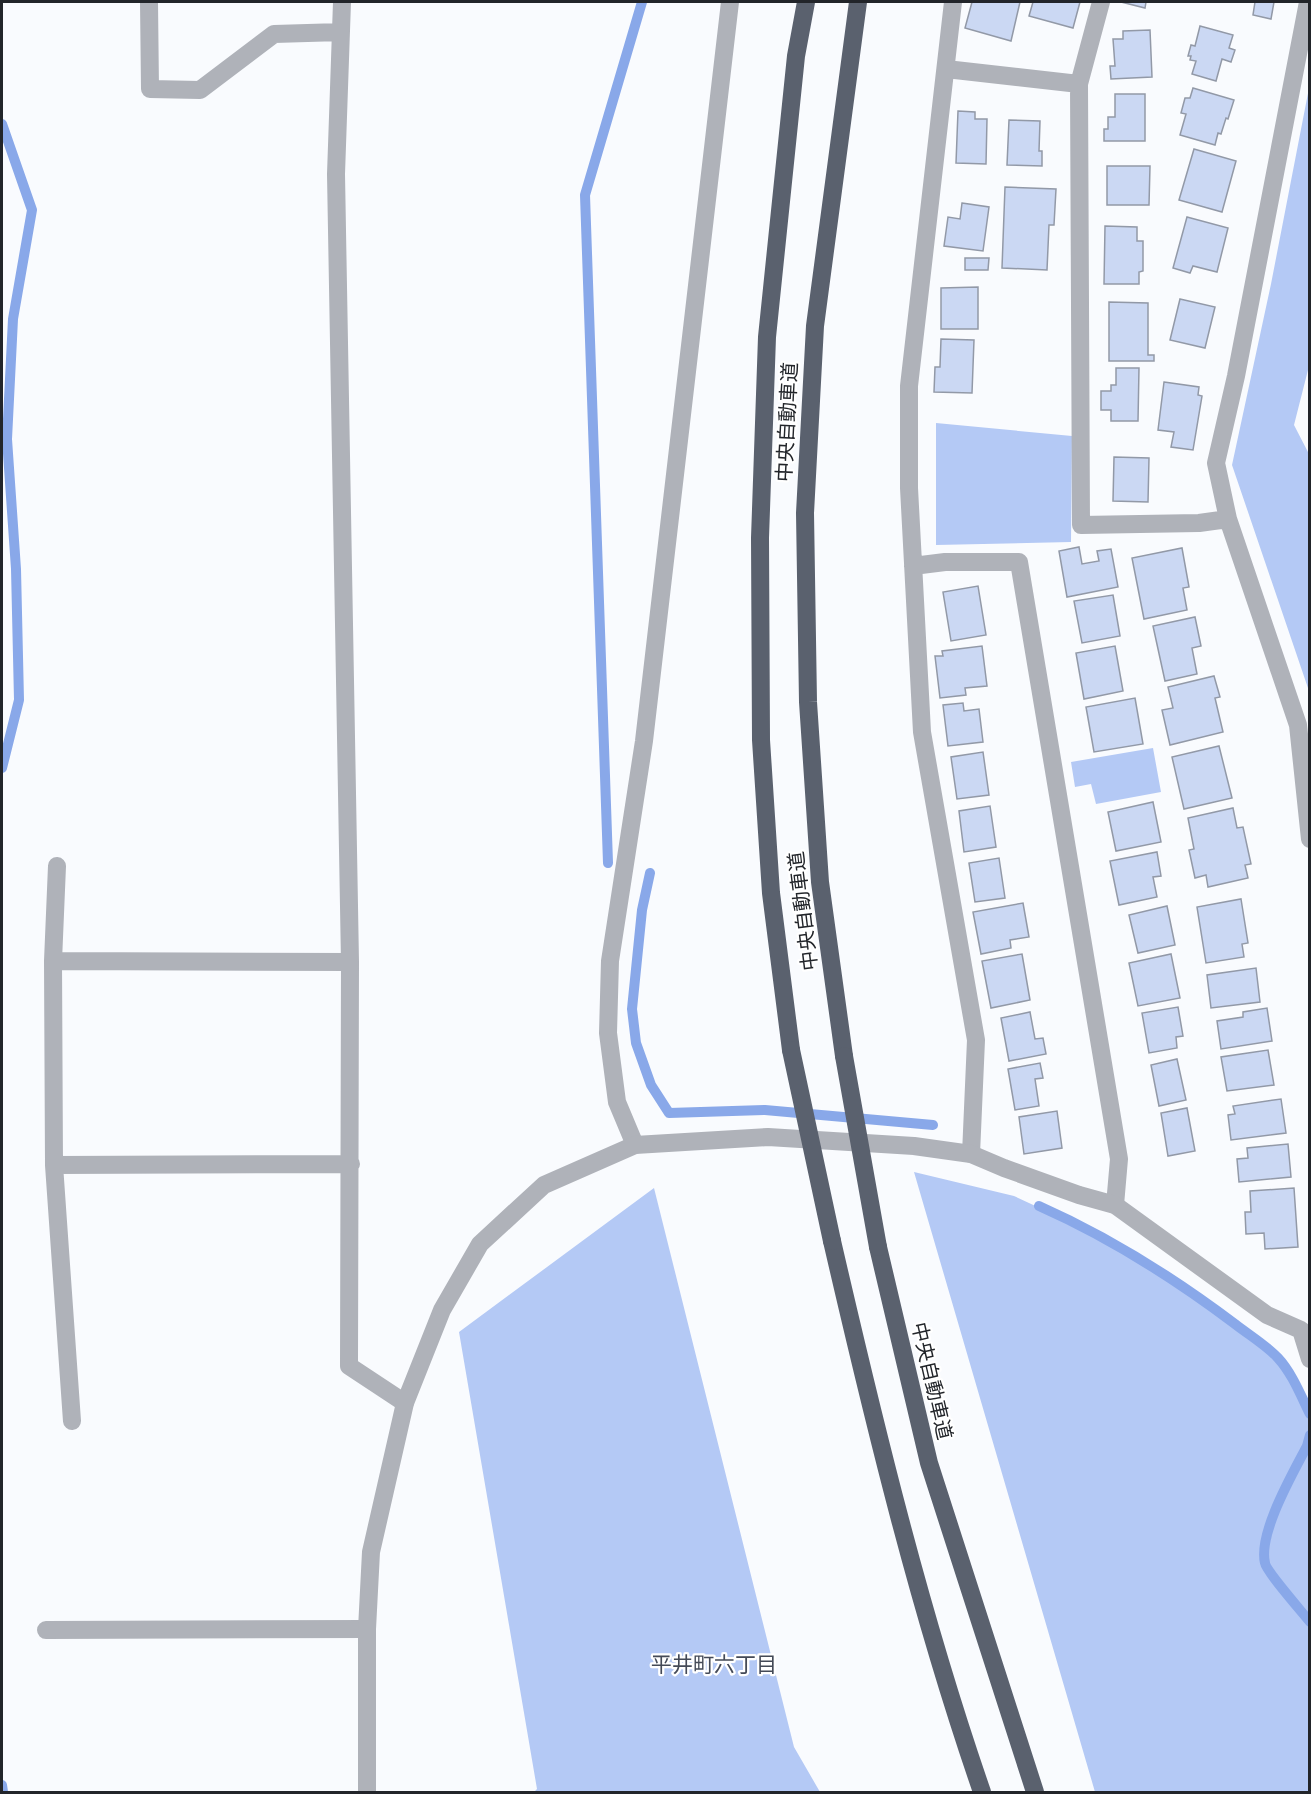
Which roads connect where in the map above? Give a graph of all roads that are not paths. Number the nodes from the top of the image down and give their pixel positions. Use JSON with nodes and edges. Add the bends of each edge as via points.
{"nodes":[{"id":1,"x":148,"y":2,"type":"edge"},
{"id":2,"x":342,"y":2,"type":"edge"},
{"id":3,"x":730,"y":2,"type":"edge"},
{"id":4,"x":806,"y":2,"type":"edge"},
{"id":5,"x":858,"y":2,"type":"edge"},
{"id":6,"x":953,"y":2,"type":"edge"},
{"id":7,"x":1101,"y":2,"type":"edge"},
{"id":8,"x":1308,"y":2,"type":"edge"},
{"id":9,"x":341,"y":32,"type":"junction"},
{"id":10,"x":946,"y":69,"type":"junction"},
{"id":11,"x":1079,"y":84,"type":"junction"},
{"id":12,"x":1228,"y":519,"type":"junction"},
{"id":13,"x":913,"y":566,"type":"junction"},
{"id":14,"x":1310,"y":839,"type":"edge"},
{"id":15,"x":57,"y":866,"type":"dead end"},
{"id":16,"x":53,"y":961,"type":"junction"},
{"id":17,"x":350,"y":962,"type":"junction"},
{"id":18,"x":635,"y":1145,"type":"junction"},
{"id":19,"x":971,"y":1155,"type":"junction"},
{"id":20,"x":351,"y":1164,"type":"junction"},
{"id":21,"x":54,"y":1165,"type":"junction"},
{"id":22,"x":1115,"y":1205,"type":"junction"},
{"id":23,"x":1305,"y":1325,"type":"edge"},
{"id":24,"x":1310,"y":1359,"type":"edge"},
{"id":25,"x":405,"y":1403,"type":"junction"},
{"id":26,"x":72,"y":1421,"type":"dead end"},
{"id":27,"x":367,"y":1629,"type":"junction"},
{"id":28,"x":46,"y":1630,"type":"dead end"},
{"id":29,"x":367,"y":1792,"type":"edge"},
{"id":30,"x":982,"y":1792,"type":"edge"},
{"id":31,"x":1035,"y":1792,"type":"edge"}],
"edges":[{"from":1,"to":9,"type":"street","via":[[150,89],[200,90],[274,34]]},
{"from":2,"to":9,"type":"street"},
{"from":3,"to":18,"type":"street","via":[[644,741],[610,961],[608,1033],[617,1102]]},
{"from":4,"to":30,"type":"highway","name":"中央自動車道","bridge":true,"via":[[796,56],[767,337],[760,538],[761,740],[771,893],[791,1050],[881,1452]]},
{"from":5,"to":31,"type":"highway","name":"中央自動車道","bridge":true,"via":[[815,326],[805,513],[808,702],[820,882],[844,1056],[878,1247],[929,1463]]},
{"from":6,"to":10,"type":"street"},
{"from":7,"to":11,"type":"street"},
{"from":8,"to":12,"type":"street","via":[[1216,463]]},
{"from":9,"to":17,"type":"street","via":[[336,174]]},
{"from":10,"to":11,"type":"street"},
{"from":10,"to":13,"type":"street","via":[[909,386]]},
{"from":11,"to":12,"type":"street","via":[[1081,525],[1199,524]]},
{"from":12,"to":14,"type":"street","via":[[1298,725]]},
{"from":13,"to":19,"type":"street","via":[[922,732],[976,1040]]},
{"from":13,"to":22,"type":"street","via":[[1019,562],[1119,1159]]},
{"from":15,"to":16,"type":"street"},
{"from":16,"to":17,"type":"street"},
{"from":16,"to":21,"type":"street"},
{"from":17,"to":20,"type":"street"},
{"from":18,"to":19,"type":"street","via":[[768,1137],[914,1146]]},
{"from":18,"to":25,"type":"street","via":[[544,1185],[480,1244],[442,1310]]},
{"from":19,"to":22,"type":"street"},
{"from":20,"to":21,"type":"street"},
{"from":20,"to":25,"type":"street","via":[[350,1366]]},
{"from":21,"to":26,"type":"street"},
{"from":22,"to":23,"type":"street","via":[[1267,1315]]},
{"from":23,"to":24,"type":"street"},
{"from":25,"to":27,"type":"street","via":[[371,1552]]},
{"from":27,"to":28,"type":"street"},
{"from":27,"to":29,"type":"street"}]}
